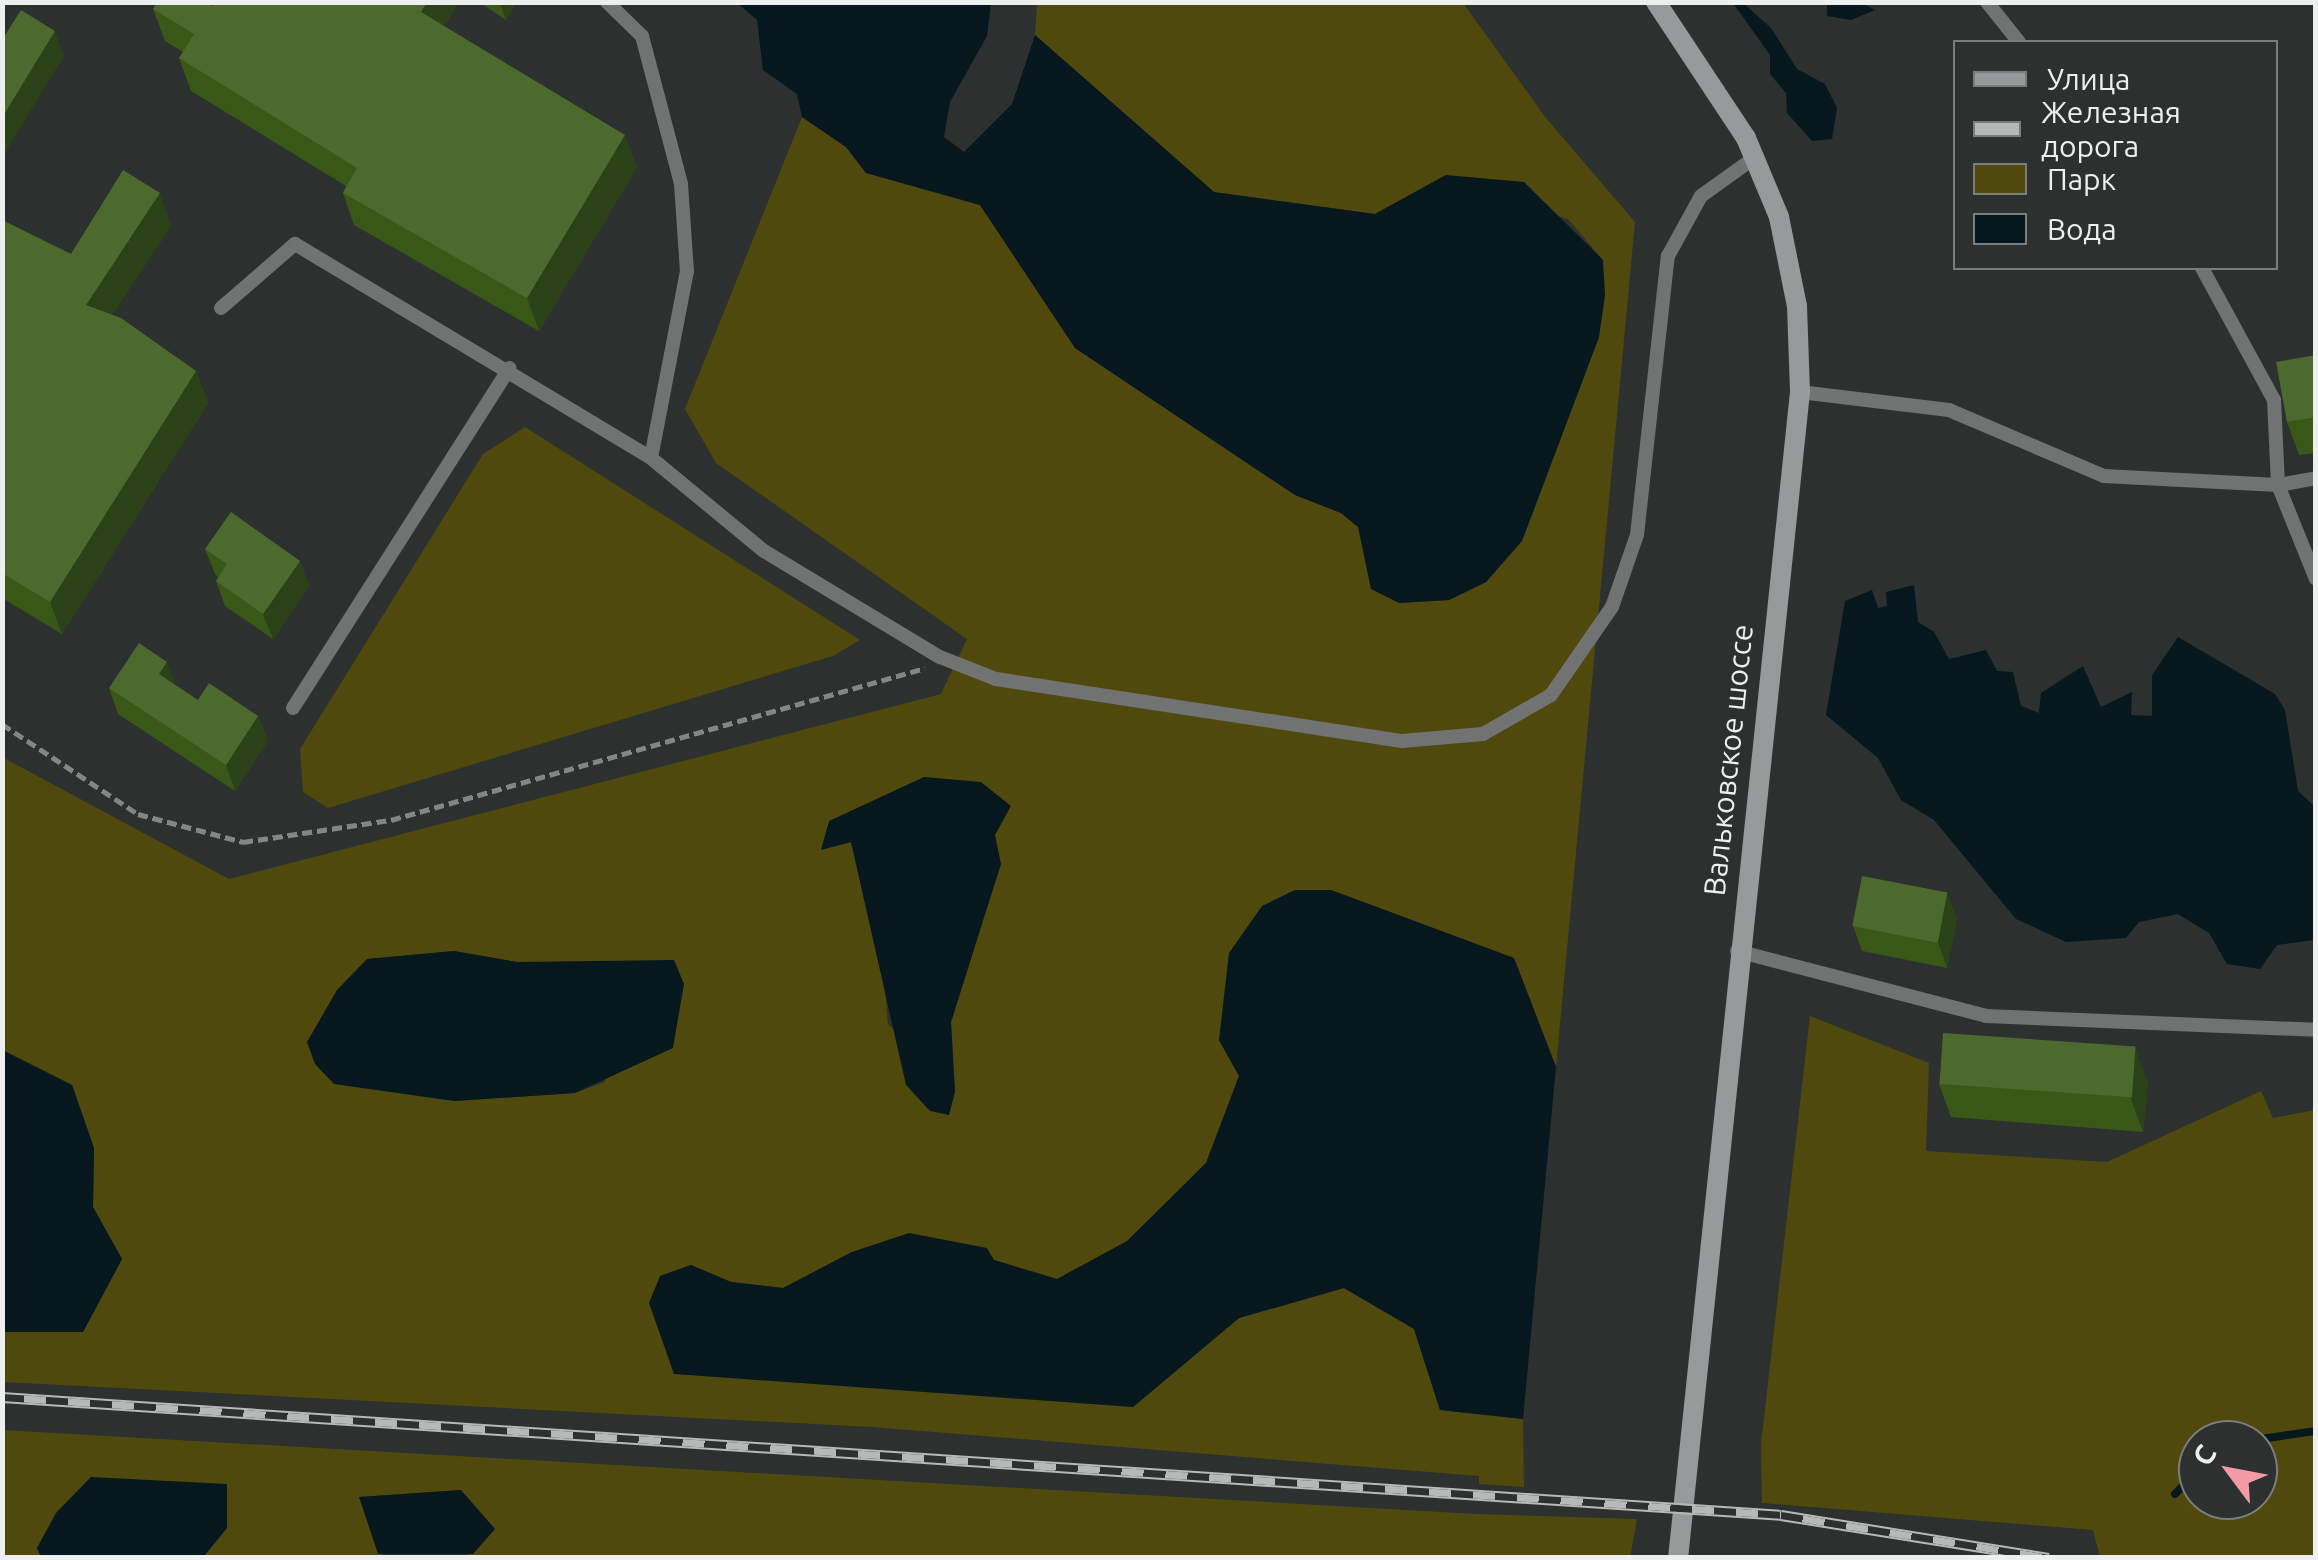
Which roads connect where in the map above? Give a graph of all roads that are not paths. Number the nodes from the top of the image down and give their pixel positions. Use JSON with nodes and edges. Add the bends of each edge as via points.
{"nodes":[{"id":1,"x":607,"y":2,"type":"edge"},
{"id":2,"x":1656,"y":2,"type":"edge"},
{"id":3,"x":1987,"y":2,"type":"edge"},
{"id":4,"x":2018,"y":40,"type":"edge"},
{"id":5,"x":1754,"y":158,"type":"junction"},
{"id":6,"x":2203,"y":270,"type":"edge"},
{"id":7,"x":221,"y":308,"type":"dead end"},
{"id":8,"x":510,"y":368,"type":"junction"},
{"id":9,"x":1800,"y":392,"type":"junction"},
{"id":10,"x":651,"y":458,"type":"junction"},
{"id":11,"x":2316,"y":478,"type":"edge"},
{"id":12,"x":2278,"y":485,"type":"junction"},
{"id":13,"x":2316,"y":579,"type":"edge"},
{"id":14,"x":293,"y":708,"type":"dead end"},
{"id":15,"x":1737,"y":952,"type":"junction"},
{"id":16,"x":2316,"y":1030,"type":"edge"},
{"id":17,"x":1678,"y":1558,"type":"edge"}],
"edges":[{"from":1,"to":10,"type":"lane","via":[[642,36],[680,184],[687,271]]},
{"from":2,"to":5,"type":"main road","name":"Вальковское шоссе"},
{"from":3,"to":4,"type":"lane"},
{"from":5,"to":9,"type":"main road","name":"Вальковское шоссе","via":[[1783,234],[1797,306]]},
{"from":5,"to":10,"type":"lane","via":[[1701,196],[1668,256],[1637,535],[1612,607],[1551,695],[1484,734],[1402,741],[996,680],[940,657],[764,551]]},
{"from":6,"to":12,"type":"lane","via":[[2274,400]]},
{"from":7,"to":8,"type":"lane","via":[[295,244]]},
{"from":8,"to":10,"type":"lane"},
{"from":8,"to":14,"type":"lane"},
{"from":9,"to":12,"type":"lane","via":[[1950,410],[2104,476]]},
{"from":9,"to":15,"type":"main road","name":"Вальковское шоссе"},
{"from":11,"to":12,"type":"lane"},
{"from":12,"to":13,"type":"lane"},
{"from":15,"to":16,"type":"lane","via":[[1986,1016]]},
{"from":15,"to":17,"type":"main road","name":"Вальковское шоссе"}]}
